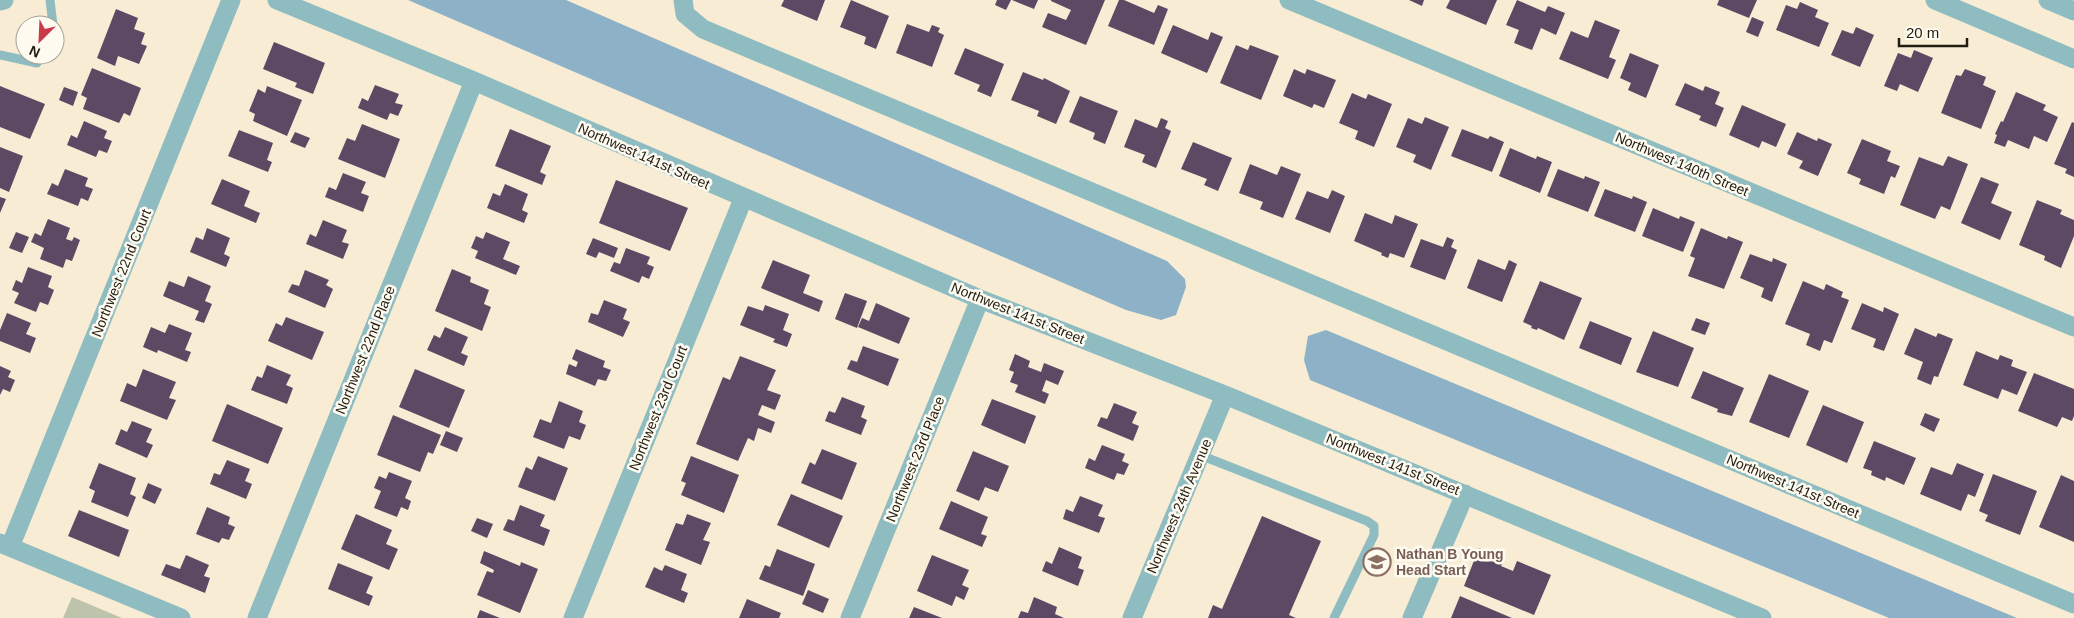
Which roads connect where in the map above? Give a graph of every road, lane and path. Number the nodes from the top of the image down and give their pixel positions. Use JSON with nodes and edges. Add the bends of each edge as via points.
{"nodes":[{"id":1,"x":4,"y":0,"type":"edge"},
{"id":2,"x":50,"y":0,"type":"edge"},
{"id":3,"x":231,"y":0,"type":"edge"},
{"id":4,"x":277,"y":0,"type":"edge"},
{"id":5,"x":1289,"y":0,"type":"edge"},
{"id":6,"x":1934,"y":0,"type":"edge"},
{"id":7,"x":2048,"y":0,"type":"edge"},
{"id":8,"x":0,"y":1,"type":"edge"},
{"id":9,"x":684,"y":7,"type":"edge"},
{"id":10,"x":2074,"y":11,"type":"edge"},
{"id":11,"x":52,"y":15,"type":"edge"},
{"id":12,"x":0,"y":55,"type":"edge"},
{"id":13,"x":15,"y":58,"type":"edge"},
{"id":14,"x":2074,"y":59,"type":"edge"},
{"id":15,"x":474,"y":81,"type":"junction"},
{"id":16,"x":743,"y":199,"type":"junction"},
{"id":17,"x":980,"y":299,"type":"junction"},
{"id":18,"x":2074,"y":327,"type":"edge"},
{"id":19,"x":1225,"y":395,"type":"junction"},
{"id":20,"x":1200,"y":455,"type":"junction"},
{"id":21,"x":1466,"y":494,"type":"junction"},
{"id":22,"x":5,"y":545,"type":"edge"},
{"id":23,"x":2074,"y":604,"type":"edge"},
{"id":24,"x":181,"y":618,"type":"edge"},
{"id":25,"x":257,"y":618,"type":"edge"},
{"id":26,"x":573,"y":618,"type":"edge"},
{"id":27,"x":850,"y":618,"type":"edge"},
{"id":28,"x":1132,"y":618,"type":"edge"},
{"id":29,"x":1334,"y":618,"type":"edge"},
{"id":30,"x":1412,"y":618,"type":"edge"},
{"id":31,"x":1762,"y":618,"type":"edge"}],
"edges":[{"from":1,"to":8,"type":"street"},
{"from":2,"to":11,"type":"lane"},
{"from":3,"to":22,"type":"street","name":"Northwest 22nd Court"},
{"from":4,"to":15,"type":"street","name":"Northwest 141st Street"},
{"from":5,"to":18,"type":"street","name":"Northwest 140th Street"},
{"from":6,"to":14,"type":"street"},
{"from":7,"to":10,"type":"street"},
{"from":9,"to":23,"type":"street","name":"Northwest 141st Street","via":[[703,28]]},
{"from":12,"to":13,"type":"lane"},
{"from":15,"to":16,"type":"street","name":"Northwest 141st Street"},
{"from":15,"to":25,"type":"street","name":"Northwest 22nd Place"},
{"from":16,"to":17,"type":"street","name":"Northwest 141st Street"},
{"from":16,"to":26,"type":"street","name":"Northwest 23rd Court"},
{"from":17,"to":19,"type":"street","name":"Northwest 141st Street"},
{"from":17,"to":27,"type":"street","name":"Northwest 23rd Place"},
{"from":19,"to":20,"type":"street","name":"Northwest 24th Avenue"},
{"from":19,"to":21,"type":"street","name":"Northwest 141st Street"},
{"from":20,"to":28,"type":"street","name":"Northwest 24th Avenue"},
{"from":20,"to":29,"type":"lane","via":[[1374,526],[1374,535]]},
{"from":21,"to":30,"type":"street"},
{"from":21,"to":31,"type":"street","name":"Northwest 141st Street"},
{"from":22,"to":24,"type":"street"}]}
